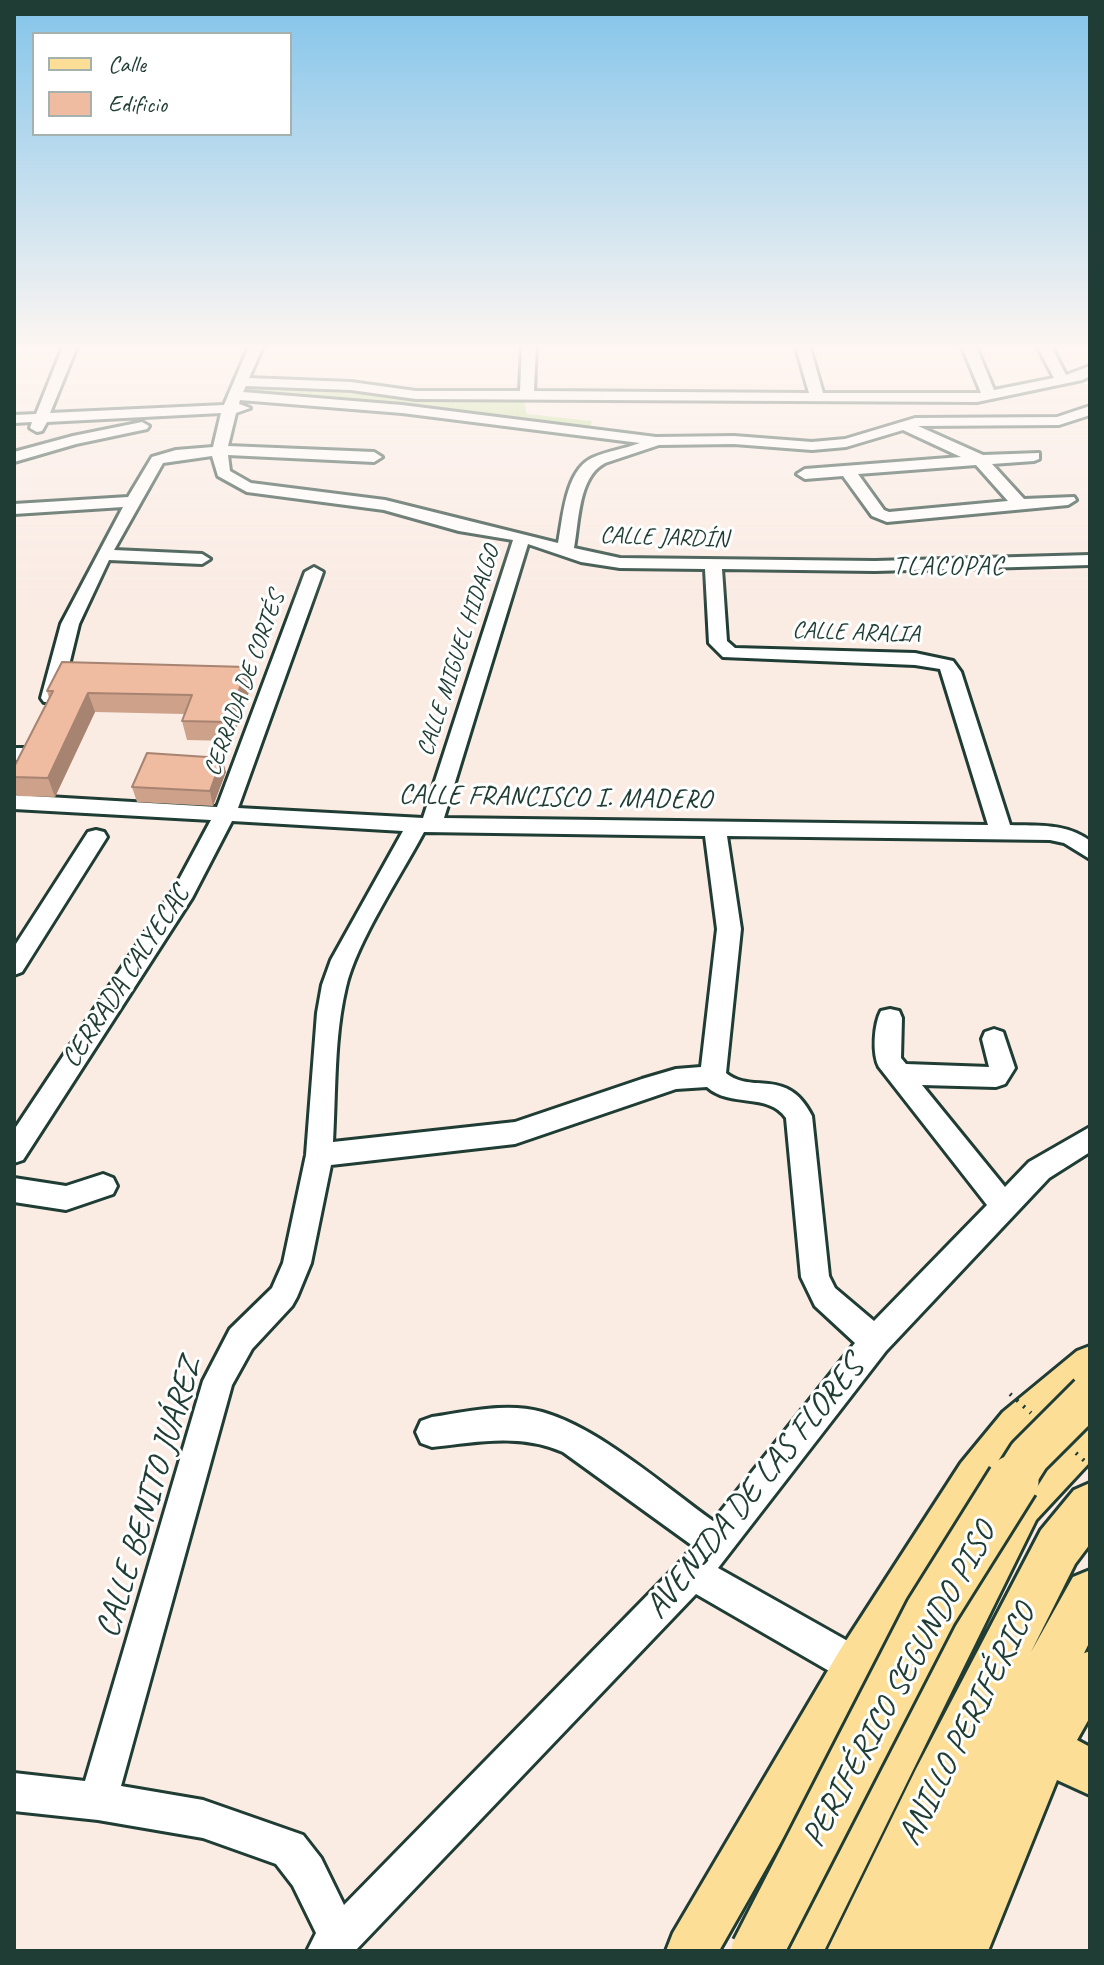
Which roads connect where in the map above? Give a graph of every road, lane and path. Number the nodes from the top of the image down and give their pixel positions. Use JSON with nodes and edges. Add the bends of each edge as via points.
{"nodes":[{"id":1,"x":31,"y":436,"type":"edge"},
{"id":2,"x":90,"y":436,"type":"edge"},
{"id":3,"x":223,"y":436,"type":"edge"},
{"id":4,"x":614,"y":436,"type":"edge"},
{"id":5,"x":870,"y":436,"type":"edge"},
{"id":6,"x":927,"y":436,"type":"edge"},
{"id":7,"x":656,"y":441,"type":"junction"},
{"id":8,"x":219,"y":452,"type":"junction"},
{"id":9,"x":21,"y":455,"type":"edge"},
{"id":10,"x":1034,"y":456,"type":"dead end"},
{"id":11,"x":374,"y":457,"type":"dead end"},
{"id":12,"x":980,"y":460,"type":"junction"},
{"id":13,"x":848,"y":472,"type":"junction"},
{"id":14,"x":805,"y":474,"type":"dead end"},
{"id":15,"x":1068,"y":500,"type":"dead end"},
{"id":16,"x":135,"y":501,"type":"junction"},
{"id":17,"x":1019,"y":504,"type":"junction"},
{"id":18,"x":14,"y":509,"type":"edge"},
{"id":19,"x":522,"y":537,"type":"junction"},
{"id":20,"x":565,"y":552,"type":"junction"},
{"id":21,"x":103,"y":555,"type":"junction"},
{"id":22,"x":202,"y":559,"type":"dead end"},
{"id":23,"x":1090,"y":560,"type":"edge"},
{"id":24,"x":713,"y":565,"type":"junction"},
{"id":25,"x":314,"y":572,"type":"dead end"},
{"id":26,"x":21,"y":761,"type":"edge"},
{"id":27,"x":14,"y":802,"type":"edge"},
{"id":28,"x":225,"y":814,"type":"junction"},
{"id":29,"x":424,"y":825,"type":"junction"},
{"id":30,"x":715,"y":830,"type":"junction"},
{"id":31,"x":1001,"y":832,"type":"junction"},
{"id":32,"x":1081,"y":836,"type":"edge"},
{"id":33,"x":96,"y":837,"type":"dead end"},
{"id":34,"x":1090,"y":852,"type":"edge"},
{"id":35,"x":14,"y":966,"type":"edge"},
{"id":36,"x":890,"y":1018,"type":"dead end"},
{"id":37,"x":994,"y":1039,"type":"dead end"},
{"id":38,"x":898,"y":1074,"type":"junction"},
{"id":39,"x":713,"y":1076,"type":"junction"},
{"id":40,"x":1090,"y":1138,"type":"edge"},
{"id":41,"x":17,"y":1141,"type":"edge"},
{"id":42,"x":319,"y":1155,"type":"junction"},
{"id":43,"x":103,"y":1186,"type":"dead end"},
{"id":44,"x":14,"y":1190,"type":"edge"},
{"id":45,"x":1006,"y":1205,"type":"junction"},
{"id":46,"x":875,"y":1341,"type":"junction"},
{"id":47,"x":1090,"y":1364,"type":"edge"},
{"id":48,"x":1090,"y":1395,"type":"edge"},
{"id":49,"x":1090,"y":1429,"type":"edge"},
{"id":50,"x":432,"y":1432,"type":"dead end"},
{"id":51,"x":1090,"y":1506,"type":"edge"},
{"id":52,"x":716,"y":1543,"type":"junction"},
{"id":53,"x":693,"y":1573,"type":"junction"},
{"id":54,"x":1090,"y":1594,"type":"edge"},
{"id":55,"x":856,"y":1666,"type":"junction"},
{"id":56,"x":1090,"y":1673,"type":"edge"},
{"id":57,"x":1046,"y":1749,"type":"junction"},
{"id":58,"x":1090,"y":1772,"type":"edge"},
{"id":59,"x":14,"y":1792,"type":"edge"},
{"id":60,"x":98,"y":1801,"type":"junction"},
{"id":61,"x":334,"y":1944,"type":"edge"},
{"id":62,"x":691,"y":1951,"type":"edge"},
{"id":63,"x":757,"y":1951,"type":"edge"},
{"id":64,"x":794,"y":1951,"type":"edge"},
{"id":65,"x":856,"y":1951,"type":"edge"},
{"id":66,"x":909,"y":1951,"type":"edge"},
{"id":67,"x":963,"y":1951,"type":"edge"}],
"edges":[{"from":1,"to":9,"type":"street"},
{"from":2,"to":9,"type":"street"},
{"from":3,"to":8,"type":"street"},
{"from":4,"to":7,"type":"street"},
{"from":5,"to":7,"type":"street","via":[[829,446]]},
{"from":6,"to":12,"type":"street"},
{"from":7,"to":20,"type":"street","via":[[592,464],[586,471]]},
{"from":8,"to":11,"type":"street"},
{"from":8,"to":16,"type":"street","via":[[184,452],[157,460]]},
{"from":8,"to":19,"type":"street","name":"CALLE JARDÍN","via":[[223,473],[247,487],[385,505]]},
{"from":10,"to":12,"type":"street"},
{"from":12,"to":13,"type":"street"},
{"from":12,"to":17,"type":"street"},
{"from":13,"to":14,"type":"street"},
{"from":13,"to":17,"type":"street","via":[[878,513],[887,517]]},
{"from":15,"to":17,"type":"street"},
{"from":16,"to":18,"type":"street"},
{"from":16,"to":21,"type":"street"},
{"from":19,"to":20,"type":"street","name":"CALLE JARDÍN"},
{"from":19,"to":29,"type":"street","name":"CALLE MIGUEL HIDALGO"},
{"from":20,"to":24,"type":"street","name":"CALLE JARDÍN","via":[[620,563]]},
{"from":21,"to":22,"type":"street"},
{"from":21,"to":26,"type":"street","via":[[70,624],[67,667],[43,726]]},
{"from":23,"to":24,"type":"street","name":"CALLE JARDÍN"},
{"from":24,"to":31,"type":"street","name":"CALLE ARALIA","via":[[718,643],[730,653],[915,659],[946,665]]},
{"from":25,"to":28,"type":"street","name":"CERRADA DE CORTÉS"},
{"from":27,"to":28,"type":"street","name":"CALLE FRANCISCO I. MADERO"},
{"from":28,"to":29,"type":"street","name":"CALLE FRANCISCO I. MADERO"},
{"from":28,"to":41,"type":"street","name":"CERRADA CALYECAC","via":[[184,892]]},
{"from":29,"to":30,"type":"street","name":"CALLE FRANCISCO I. MADERO"},
{"from":29,"to":42,"type":"street","name":"CALLE BENITO JUÁREZ","via":[[343,960],[334,985]]},
{"from":30,"to":31,"type":"street","name":"CALLE FRANCISCO I. MADERO"},
{"from":30,"to":39,"type":"street","via":[[729,929]]},
{"from":31,"to":32,"type":"street","name":"CALLE FRANCISCO I. MADERO"},
{"from":32,"to":34,"type":"street","name":"CALLE FRANCISCO I. MADERO"},
{"from":33,"to":35,"type":"street"},
{"from":36,"to":38,"type":"street","via":[[888,1060]]},
{"from":37,"to":38,"type":"street","via":[[1002,1068],[996,1077]]},
{"from":38,"to":45,"type":"street"},
{"from":39,"to":42,"type":"street","via":[[676,1079],[515,1133]]},
{"from":39,"to":46,"type":"street","via":[[723,1085],[781,1096],[795,1107],[815,1277],[825,1297]]},
{"from":40,"to":45,"type":"street","name":"AVENIDA DE LAS FLORES","via":[[1039,1170]]},
{"from":42,"to":60,"type":"street","name":"CALLE BENITO JUÁREZ","via":[[297,1263],[282,1297],[241,1339],[218,1381]]},
{"from":43,"to":44,"type":"street","via":[[66,1198]]},
{"from":45,"to":46,"type":"street","name":"AVENIDA DE LAS FLORES"},
{"from":46,"to":52,"type":"street","name":"AVENIDA DE LAS FLORES"},
{"from":47,"to":55,"type":"main road","via":[[1017,1426],[975,1477]]},
{"from":48,"to":63,"type":"highway","name":"PERIFÉRICO SEGUNDO PISO","bridge":true,"via":[[1029,1456],[931,1612]]},
{"from":49,"to":64,"type":"highway","name":"ANILLO PERIFÉRICO","via":[[1020,1504]]},
{"from":50,"to":52,"type":"street","via":[[505,1423],[541,1427],[574,1441]]},
{"from":51,"to":65,"type":"highway","name":"ANILLO PERIFÉRICO","via":[[1058,1547]]},
{"from":52,"to":53,"type":"street","name":"AVENIDA DE LAS FLORES"},
{"from":53,"to":55,"type":"street"},
{"from":53,"to":61,"type":"street","name":"AVENIDA DE LAS FLORES"},
{"from":54,"to":66,"type":"highway"},
{"from":55,"to":62,"type":"main road"},
{"from":56,"to":57,"type":"main road"},
{"from":57,"to":58,"type":"main road"},
{"from":57,"to":67,"type":"main road"},
{"from":59,"to":60,"type":"street"},
{"from":60,"to":61,"type":"street","via":[[203,1819],[289,1849],[307,1872]]}]}
